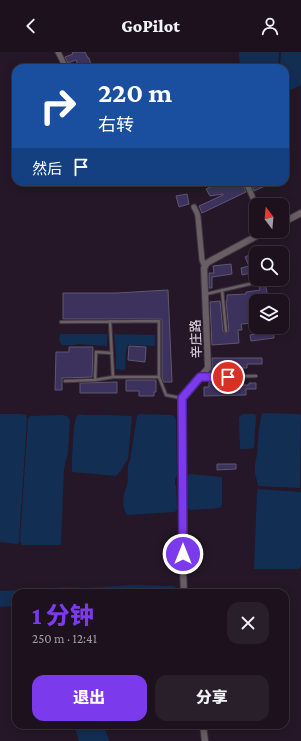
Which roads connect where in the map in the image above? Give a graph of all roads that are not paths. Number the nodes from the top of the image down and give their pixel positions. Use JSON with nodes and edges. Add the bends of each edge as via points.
{"nodes":[{"id":1,"x":58,"y":52,"type":"edge"},
{"id":2,"x":64,"y":64,"type":"edge"},
{"id":3,"x":248,"y":186,"type":"edge"},
{"id":4,"x":253,"y":198,"type":"edge"},
{"id":5,"x":194,"y":206,"type":"dead end"},
{"id":6,"x":301,"y":212,"type":"edge"},
{"id":7,"x":289,"y":219,"type":"edge"},
{"id":8,"x":253,"y":238,"type":"edge"},
{"id":9,"x":205,"y":267,"type":"junction"},
{"id":10,"x":249,"y":284,"type":"edge"},
{"id":11,"x":222,"y":290,"type":"junction"},
{"id":12,"x":205,"y":294,"type":"junction"},
{"id":13,"x":110,"y":321,"type":"junction"},
{"id":14,"x":61,"y":322,"type":"dead end"},
{"id":15,"x":226,"y":331,"type":"dead end"},
{"id":16,"x":112,"y":353,"type":"junction"},
{"id":17,"x":256,"y":376,"type":"dead end"},
{"id":18,"x":113,"y":377,"type":"junction"},
{"id":19,"x":159,"y":377,"type":"junction"},
{"id":20,"x":200,"y":377,"type":"junction"},
{"id":21,"x":95,"y":380,"type":"junction"},
{"id":22,"x":65,"y":381,"type":"dead end"},
{"id":23,"x":182,"y":398,"type":"junction"},
{"id":24,"x":184,"y":589,"type":"edge"},
{"id":25,"x":204,"y":729,"type":"edge"},
{"id":26,"x":205,"y":741,"type":"edge"}],
"edges":[{"from":1,"to":2,"type":"street"},
{"from":3,"to":4,"type":"street"},
{"from":5,"to":9,"type":"street"},
{"from":6,"to":7,"type":"street"},
{"from":8,"to":9,"type":"street","via":[[207,263]]},
{"from":9,"to":12,"type":"street","name":"辛庄路"},
{"from":10,"to":11,"type":"lane"},
{"from":11,"to":12,"type":"lane"},
{"from":11,"to":15,"type":"lane"},
{"from":12,"to":20,"type":"street","name":"辛庄路","via":[[208,368]]},
{"from":13,"to":14,"type":"lane"},
{"from":13,"to":16,"type":"lane"},
{"from":13,"to":19,"type":"lane","via":[[159,322]]},
{"from":16,"to":18,"type":"lane"},
{"from":16,"to":21,"type":"lane","via":[[96,352]]},
{"from":17,"to":20,"type":"lane"},
{"from":18,"to":19,"type":"lane"},
{"from":18,"to":21,"type":"lane"},
{"from":19,"to":23,"type":"lane","via":[[166,395]]},
{"from":20,"to":23,"type":"street","name":"辛庄路"},
{"from":21,"to":22,"type":"lane"},
{"from":23,"to":24,"type":"street"},
{"from":25,"to":26,"type":"street"}]}
